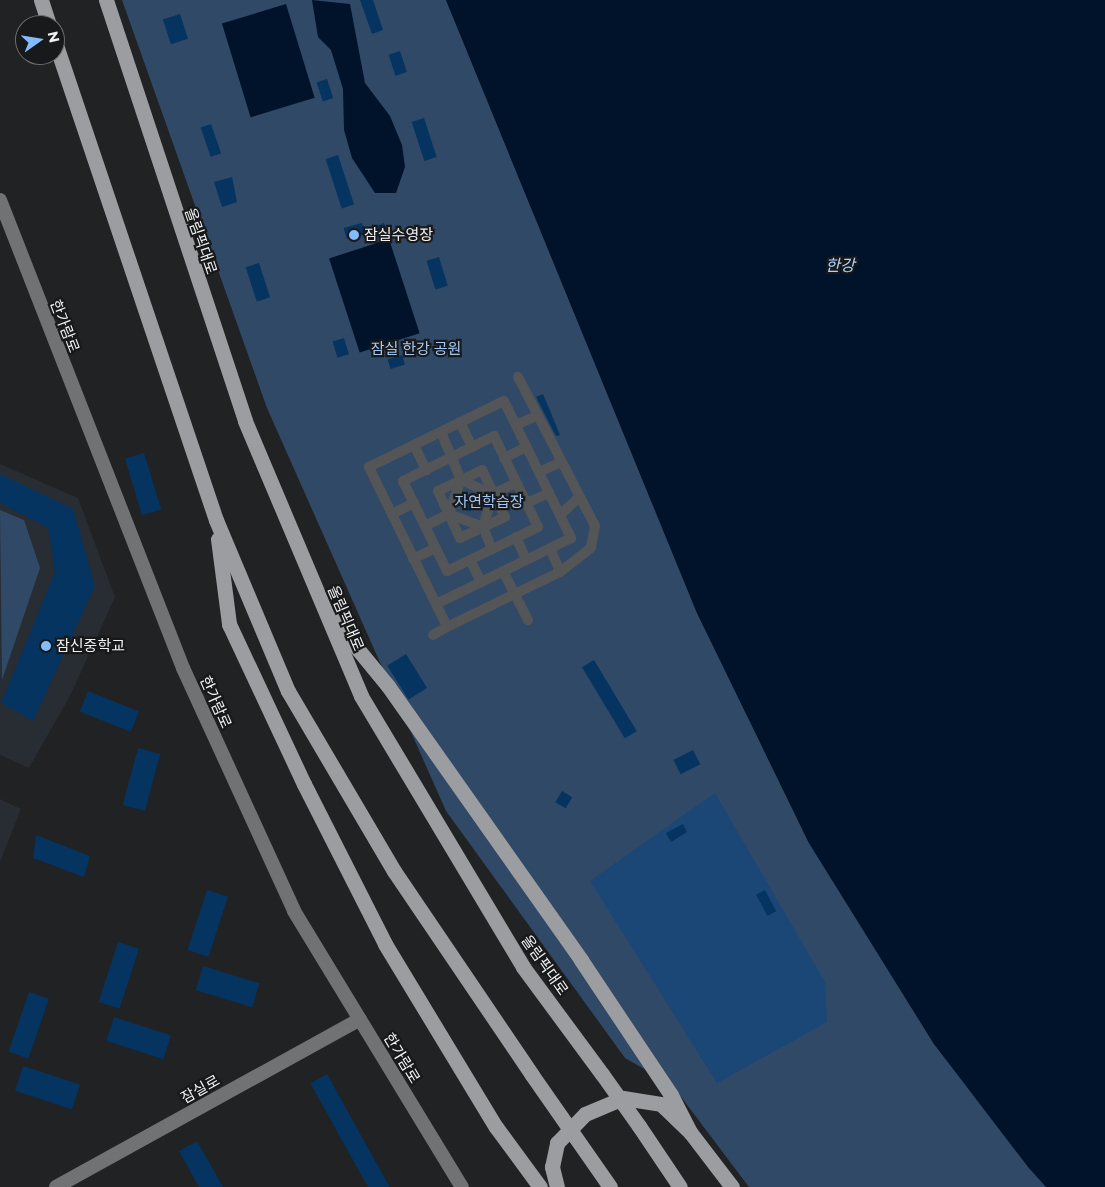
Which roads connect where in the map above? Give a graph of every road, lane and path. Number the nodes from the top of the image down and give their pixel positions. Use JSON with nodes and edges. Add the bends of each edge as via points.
{"nodes":[{"id":1,"x":41,"y":0,"type":"edge"},
{"id":2,"x":106,"y":0,"type":"edge"},
{"id":3,"x":46,"y":15,"type":"edge"},
{"id":4,"x":63,"y":65,"type":"edge"},
{"id":5,"x":0,"y":200,"type":"edge"},
{"id":6,"x":518,"y":378,"type":"dead end"},
{"id":7,"x":536,"y":416,"type":"junction"},
{"id":8,"x":460,"y":422,"type":"junction"},
{"id":9,"x":516,"y":425,"type":"junction"},
{"id":10,"x":441,"y":432,"type":"junction"},
{"id":11,"x":414,"y":445,"type":"junction"},
{"id":12,"x":472,"y":447,"type":"junction"},
{"id":13,"x":527,"y":448,"type":"junction"},
{"id":14,"x":453,"y":456,"type":"junction"},
{"id":15,"x":504,"y":458,"type":"junction"},
{"id":16,"x":559,"y":463,"type":"junction"},
{"id":17,"x":426,"y":470,"type":"junction"},
{"id":18,"x":539,"y":472,"type":"junction"},
{"id":19,"x":461,"y":480,"type":"junction"},
{"id":20,"x":516,"y":483,"type":"junction"},
{"id":21,"x":549,"y":493,"type":"junction"},
{"id":22,"x":493,"y":494,"type":"junction"},
{"id":23,"x":580,"y":497,"type":"junction"},
{"id":24,"x":414,"y":503,"type":"junction"},
{"id":25,"x":526,"y":503,"type":"junction"},
{"id":26,"x":392,"y":514,"type":"junction"},
{"id":27,"x":449,"y":514,"type":"junction"},
{"id":28,"x":560,"y":515,"type":"junction"},
{"id":29,"x":216,"y":520,"type":"junction"},
{"id":30,"x":425,"y":526,"type":"junction"},
{"id":31,"x":483,"y":528,"type":"junction"},
{"id":32,"x":516,"y":537,"type":"junction"},
{"id":33,"x":436,"y":548,"type":"junction"},
{"id":34,"x":550,"y":548,"type":"junction"},
{"id":35,"x":492,"y":549,"type":"junction"},
{"id":36,"x":414,"y":559,"type":"junction"},
{"id":37,"x":526,"y":559,"type":"junction"},
{"id":38,"x":470,"y":560,"type":"junction"},
{"id":39,"x":503,"y":571,"type":"junction"},
{"id":40,"x":560,"y":572,"type":"junction"},
{"id":41,"x":481,"y":582,"type":"junction"},
{"id":42,"x":514,"y":595,"type":"junction"},
{"id":43,"x":320,"y":603,"type":"junction"},
{"id":44,"x":436,"y":604,"type":"junction"},
{"id":45,"x":528,"y":620,"type":"dead end"},
{"id":46,"x":446,"y":627,"type":"junction"},
{"id":47,"x":433,"y":634,"type":"dead end"},
{"id":48,"x":360,"y":1019,"type":"junction"},
{"id":49,"x":690,"y":1132,"type":"junction"},
{"id":50,"x":56,"y":1187,"type":"edge"},
{"id":51,"x":462,"y":1187,"type":"edge"},
{"id":52,"x":540,"y":1187,"type":"edge"},
{"id":53,"x":556,"y":1187,"type":"edge"},
{"id":54,"x":610,"y":1187,"type":"edge"},
{"id":55,"x":680,"y":1187,"type":"edge"},
{"id":56,"x":732,"y":1187,"type":"edge"}],
"edges":[{"from":1,"to":3,"type":"highway"},
{"from":2,"to":43,"type":"highway","name":"올림픽대로","via":[[245,421]]},
{"from":4,"to":29,"type":"highway"},
{"from":5,"to":48,"type":"street","name":"한가람로","via":[[183,668],[294,911]]},
{"from":6,"to":7,"type":"street"},
{"from":7,"to":9,"type":"street"},
{"from":7,"to":16,"type":"street"},
{"from":8,"to":9,"type":"street","via":[[504,401]]},
{"from":8,"to":10,"type":"street"},
{"from":8,"to":12,"type":"street"},
{"from":9,"to":13,"type":"street"},
{"from":10,"to":11,"type":"street"},
{"from":10,"to":14,"type":"street"},
{"from":11,"to":17,"type":"street"},
{"from":11,"to":26,"type":"street","via":[[368,467]]},
{"from":12,"to":14,"type":"street"},
{"from":12,"to":15,"type":"street","via":[[494,436]]},
{"from":13,"to":15,"type":"street"},
{"from":13,"to":18,"type":"street"},
{"from":14,"to":17,"type":"street"},
{"from":14,"to":19,"type":"street"},
{"from":15,"to":20,"type":"street"},
{"from":16,"to":18,"type":"street"},
{"from":16,"to":23,"type":"street"},
{"from":17,"to":24,"type":"street","via":[[403,481]]},
{"from":18,"to":21,"type":"street"},
{"from":19,"to":22,"type":"street"},
{"from":19,"to":22,"type":"street","via":[[482,470]]},
{"from":19,"to":27,"type":"street"},
{"from":19,"to":27,"type":"street","via":[[438,491]]},
{"from":20,"to":22,"type":"street"},
{"from":20,"to":25,"type":"street"},
{"from":21,"to":25,"type":"street"},
{"from":21,"to":28,"type":"street"},
{"from":22,"to":31,"type":"street"},
{"from":22,"to":31,"type":"street","via":[[505,517]]},
{"from":23,"to":28,"type":"street"},
{"from":23,"to":40,"type":"street","via":[[595,526],[591,548]]},
{"from":24,"to":26,"type":"street"},
{"from":24,"to":30,"type":"street"},
{"from":25,"to":32,"type":"street","via":[[538,527]]},
{"from":26,"to":36,"type":"street"},
{"from":27,"to":30,"type":"street"},
{"from":27,"to":31,"type":"street"},
{"from":27,"to":31,"type":"street","via":[[460,538]]},
{"from":28,"to":34,"type":"street","via":[[571,538]]},
{"from":29,"to":52,"type":"highway","via":[[229,624],[304,784],[385,944],[496,1127]]},
{"from":29,"to":54,"type":"highway","bridge":true,"via":[[292,699],[394,870]]},
{"from":30,"to":33,"type":"street"},
{"from":31,"to":35,"type":"street"},
{"from":32,"to":35,"type":"street"},
{"from":32,"to":37,"type":"street"},
{"from":33,"to":36,"type":"street"},
{"from":33,"to":38,"type":"street","via":[[447,571]]},
{"from":34,"to":37,"type":"street"},
{"from":34,"to":40,"type":"street"},
{"from":35,"to":38,"type":"street"},
{"from":36,"to":44,"type":"street"},
{"from":37,"to":39,"type":"street"},
{"from":38,"to":41,"type":"street"},
{"from":39,"to":41,"type":"street"},
{"from":39,"to":42,"type":"street"},
{"from":40,"to":42,"type":"street"},
{"from":41,"to":44,"type":"street"},
{"from":42,"to":45,"type":"street"},
{"from":42,"to":46,"type":"street"},
{"from":43,"to":49,"type":"highway","via":[[388,686],[581,960],[671,1095]]},
{"from":43,"to":55,"type":"highway","name":"올림픽대로","bridge":true,"via":[[361,696],[438,830],[524,967],[640,1126]]},
{"from":44,"to":46,"type":"street"},
{"from":46,"to":47,"type":"street"},
{"from":48,"to":50,"type":"street","name":"잠실로"},
{"from":48,"to":51,"type":"street","name":"한가람로"},
{"from":49,"to":53,"type":"highway","via":[[661,1104],[648,1100],[624,1098],[585,1114],[557,1143],[552,1167]]},
{"from":49,"to":56,"type":"highway"}]}
